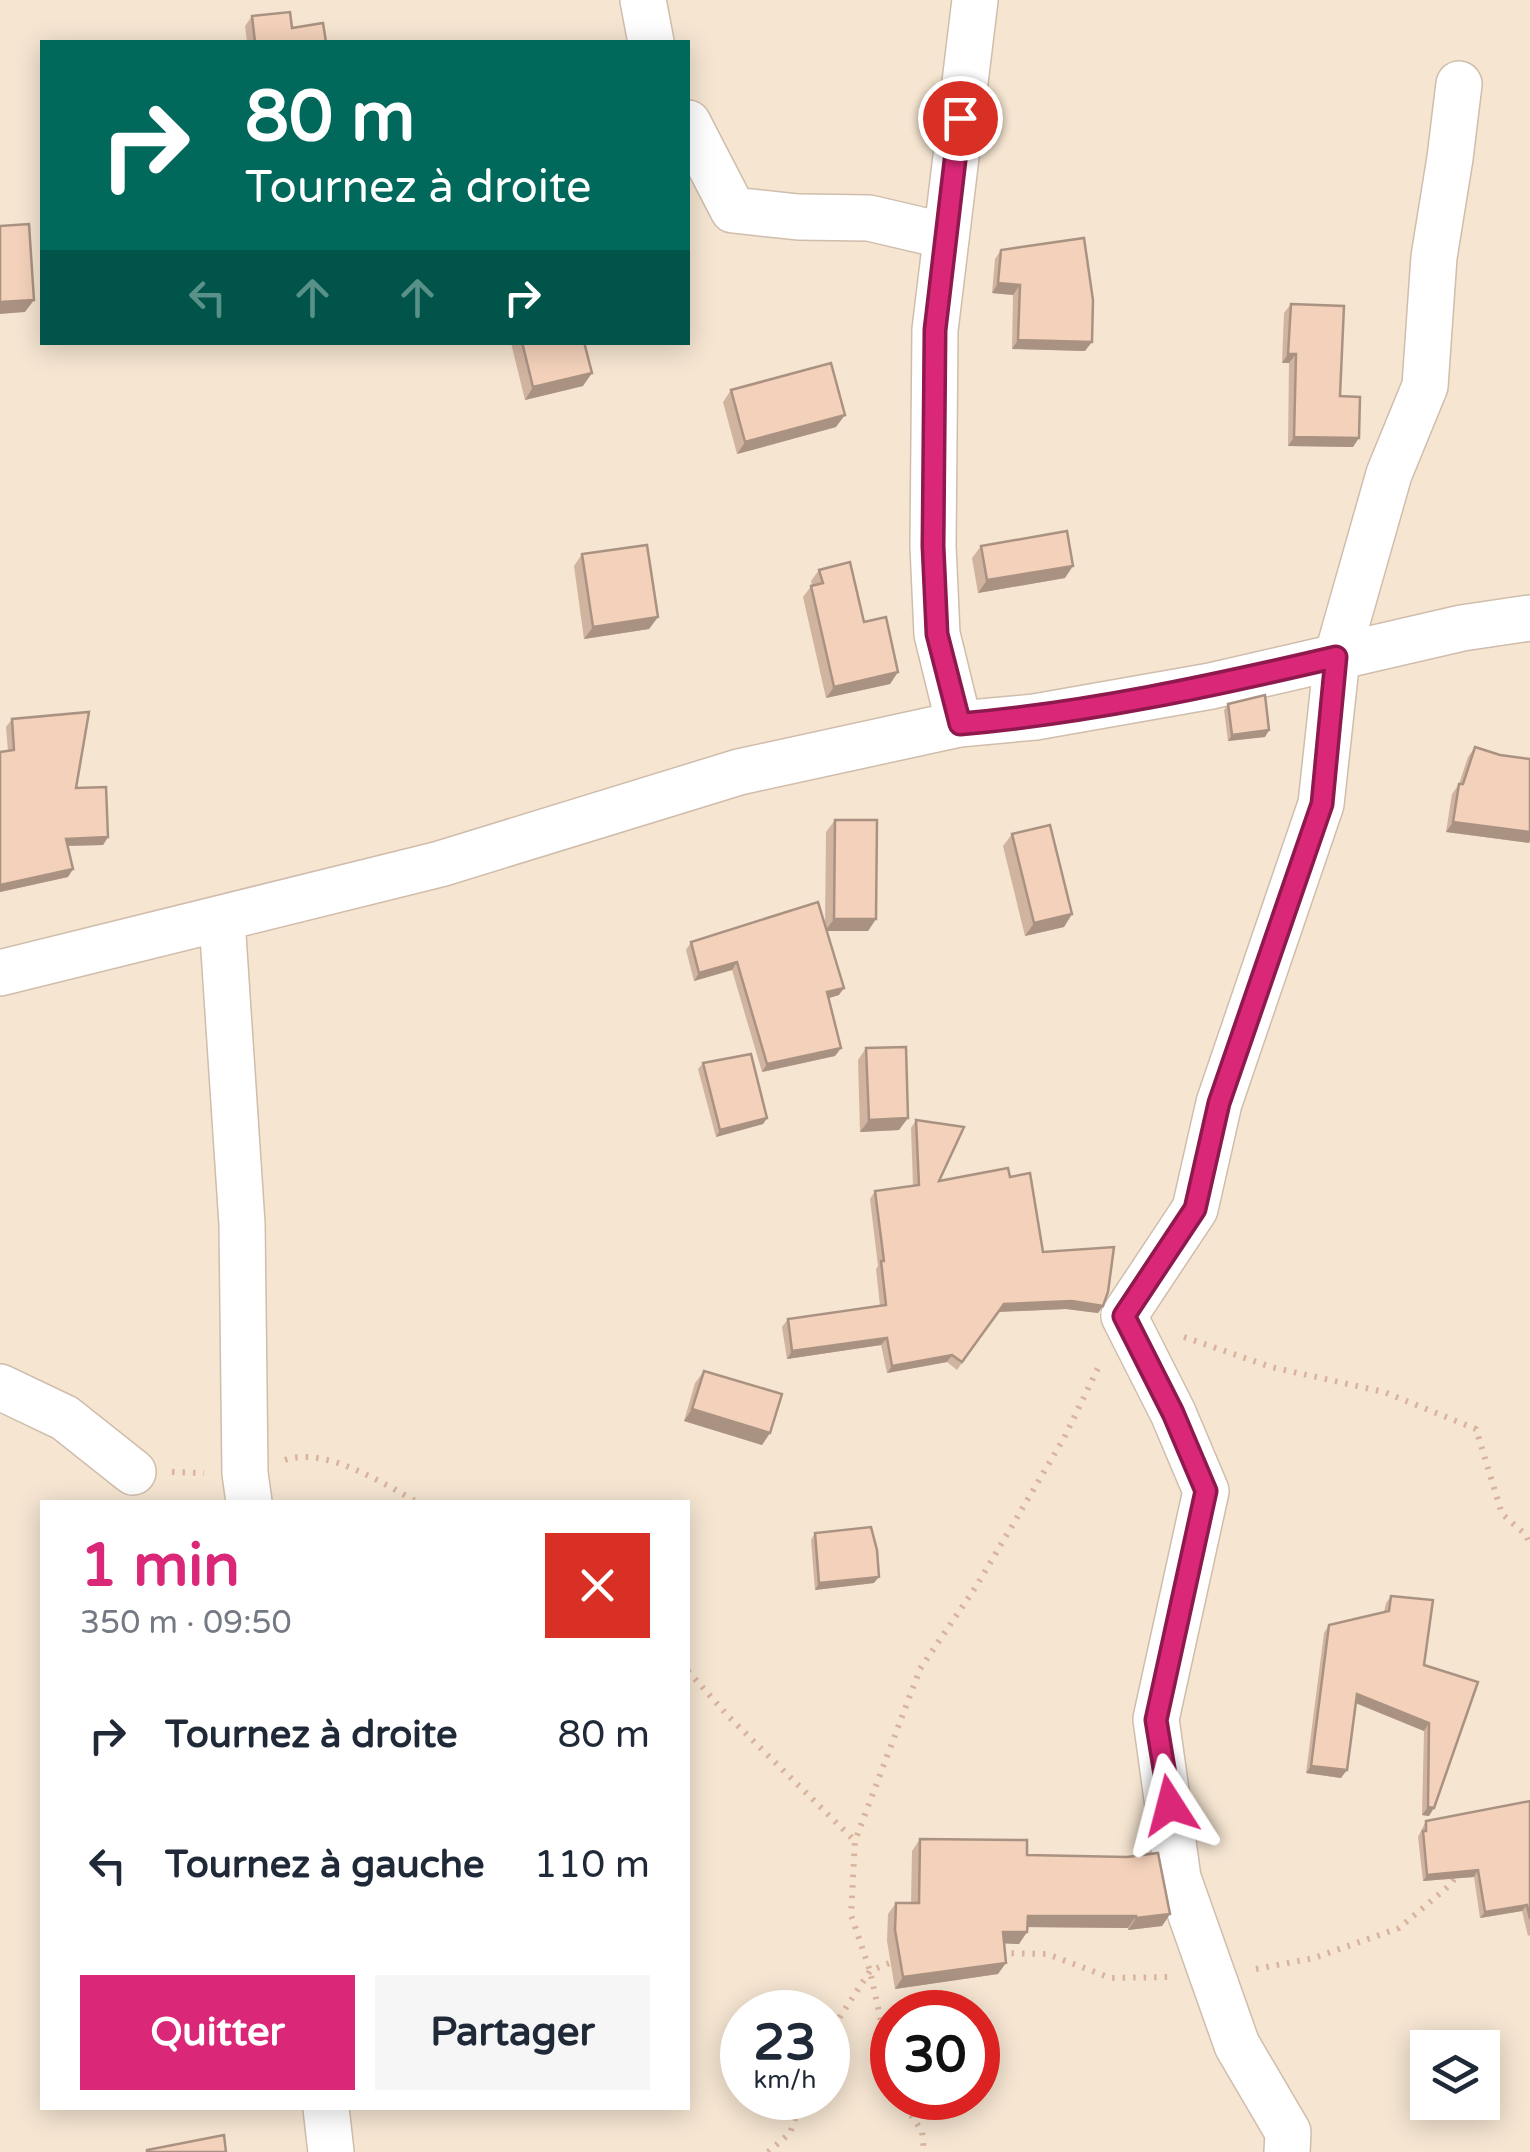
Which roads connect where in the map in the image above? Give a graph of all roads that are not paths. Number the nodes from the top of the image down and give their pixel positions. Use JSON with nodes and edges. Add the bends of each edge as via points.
{"nodes":[{"id":1,"x":643,"y":0,"type":"edge"},
{"id":2,"x":974,"y":0,"type":"edge"},
{"id":3,"x":651,"y":40,"type":"edge"},
{"id":4,"x":1459,"y":84,"type":"dead end"},
{"id":5,"x":690,"y":126,"type":"edge"},
{"id":6,"x":946,"y":236,"type":"junction"},
{"id":7,"x":1530,"y":618,"type":"edge"},
{"id":8,"x":1336,"y":657,"type":"junction"},
{"id":9,"x":960,"y":724,"type":"junction"},
{"id":10,"x":222,"y":920,"type":"junction"},
{"id":11,"x":0,"y":973,"type":"edge"},
{"id":12,"x":0,"y":1387,"type":"edge"},
{"id":13,"x":133,"y":1472,"type":"road end"},
{"id":14,"x":247,"y":1488,"type":"edge"},
{"id":15,"x":326,"y":2110,"type":"edge"},
{"id":16,"x":331,"y":2152,"type":"edge"},
{"id":17,"x":1287,"y":2152,"type":"edge"}],
"edges":[{"from":1,"to":3,"type":"street"},
{"from":2,"to":6,"type":"street"},
{"from":4,"to":8,"type":"street","via":[[1434,257],[1425,386],[1390,474]]},
{"from":5,"to":6,"type":"street","via":[[733,210],[869,218]]},
{"from":6,"to":9,"type":"street","via":[[935,330],[933,546],[937,634]]},
{"from":7,"to":8,"type":"street"},
{"from":8,"to":9,"type":"street","via":[[1212,686]]},
{"from":8,"to":17,"type":"street","via":[[1322,804],[1219,1103],[1195,1209],[1124,1316],[1206,1491],[1156,1720],[1178,1878],[1236,2044],[1288,2132]]},
{"from":9,"to":10,"type":"street","via":[[739,772],[440,864]]},
{"from":10,"to":11,"type":"street"},
{"from":10,"to":14,"type":"street","via":[[242,1224]]},
{"from":12,"to":13,"type":"street","via":[[65,1418]]},
{"from":15,"to":16,"type":"street"}]}
